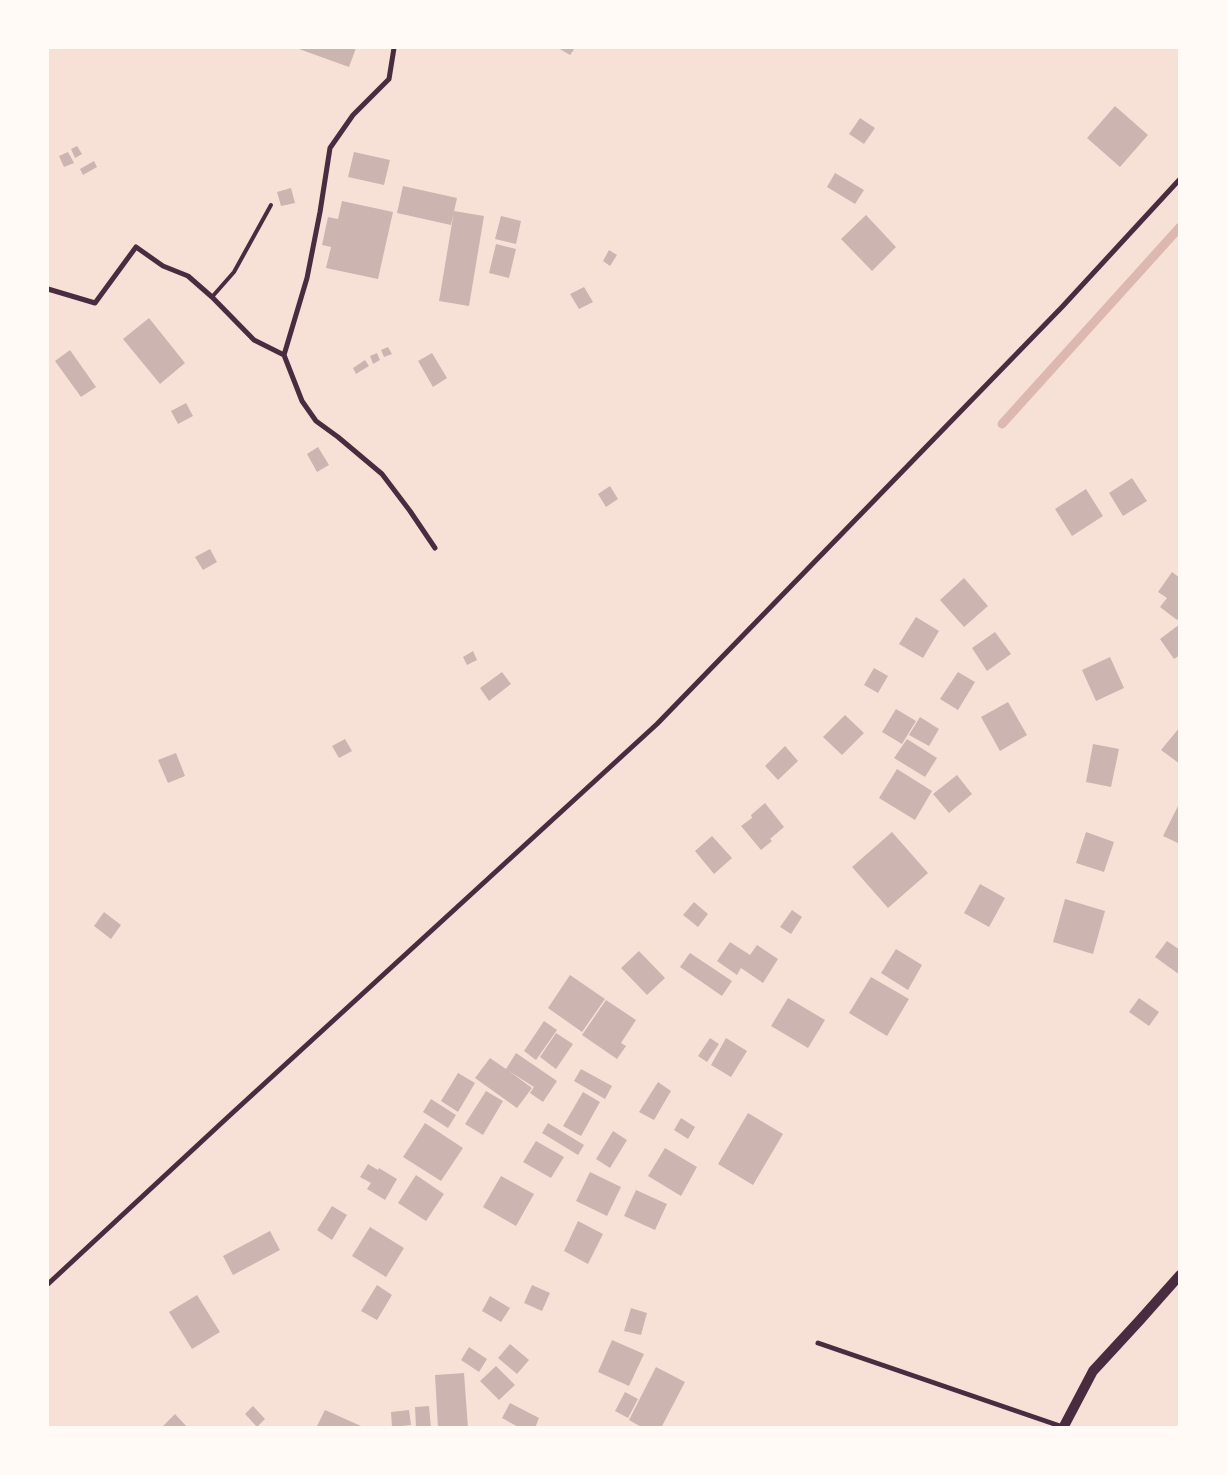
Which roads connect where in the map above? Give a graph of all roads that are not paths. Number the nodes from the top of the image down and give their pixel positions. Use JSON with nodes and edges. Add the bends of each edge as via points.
{"nodes":[{"id":1,"x":394,"y":48,"type":"edge"},
{"id":2,"x":1180,"y":179,"type":"edge"},
{"id":3,"x":271,"y":205,"type":"dead end"},
{"id":4,"x":48,"y":290,"type":"edge"},
{"id":5,"x":212,"y":297,"type":"junction"},
{"id":6,"x":284,"y":354,"type":"junction"},
{"id":7,"x":435,"y":548,"type":"dead end"},
{"id":8,"x":1180,"y":1274,"type":"edge"},
{"id":9,"x":48,"y":1284,"type":"edge"},
{"id":10,"x":818,"y":1344,"type":"dead end"},
{"id":11,"x":1063,"y":1427,"type":"edge"}],
"edges":[{"from":1,"to":6,"type":"street","via":[[389,79],[353,115],[330,148],[307,278]]},
{"from":2,"to":9,"type":"street","via":[[1062,307],[658,724]]},
{"from":3,"to":5,"type":"lane","via":[[234,272]]},
{"from":4,"to":5,"type":"street","via":[[95,303],[136,247],[162,266],[188,276]]},
{"from":5,"to":6,"type":"street","via":[[254,340]]},
{"from":6,"to":7,"type":"street","via":[[302,401],[316,421],[382,474]]},
{"from":8,"to":11,"type":"main road","via":[[1093,1371]]},
{"from":10,"to":11,"type":"street"}]}
